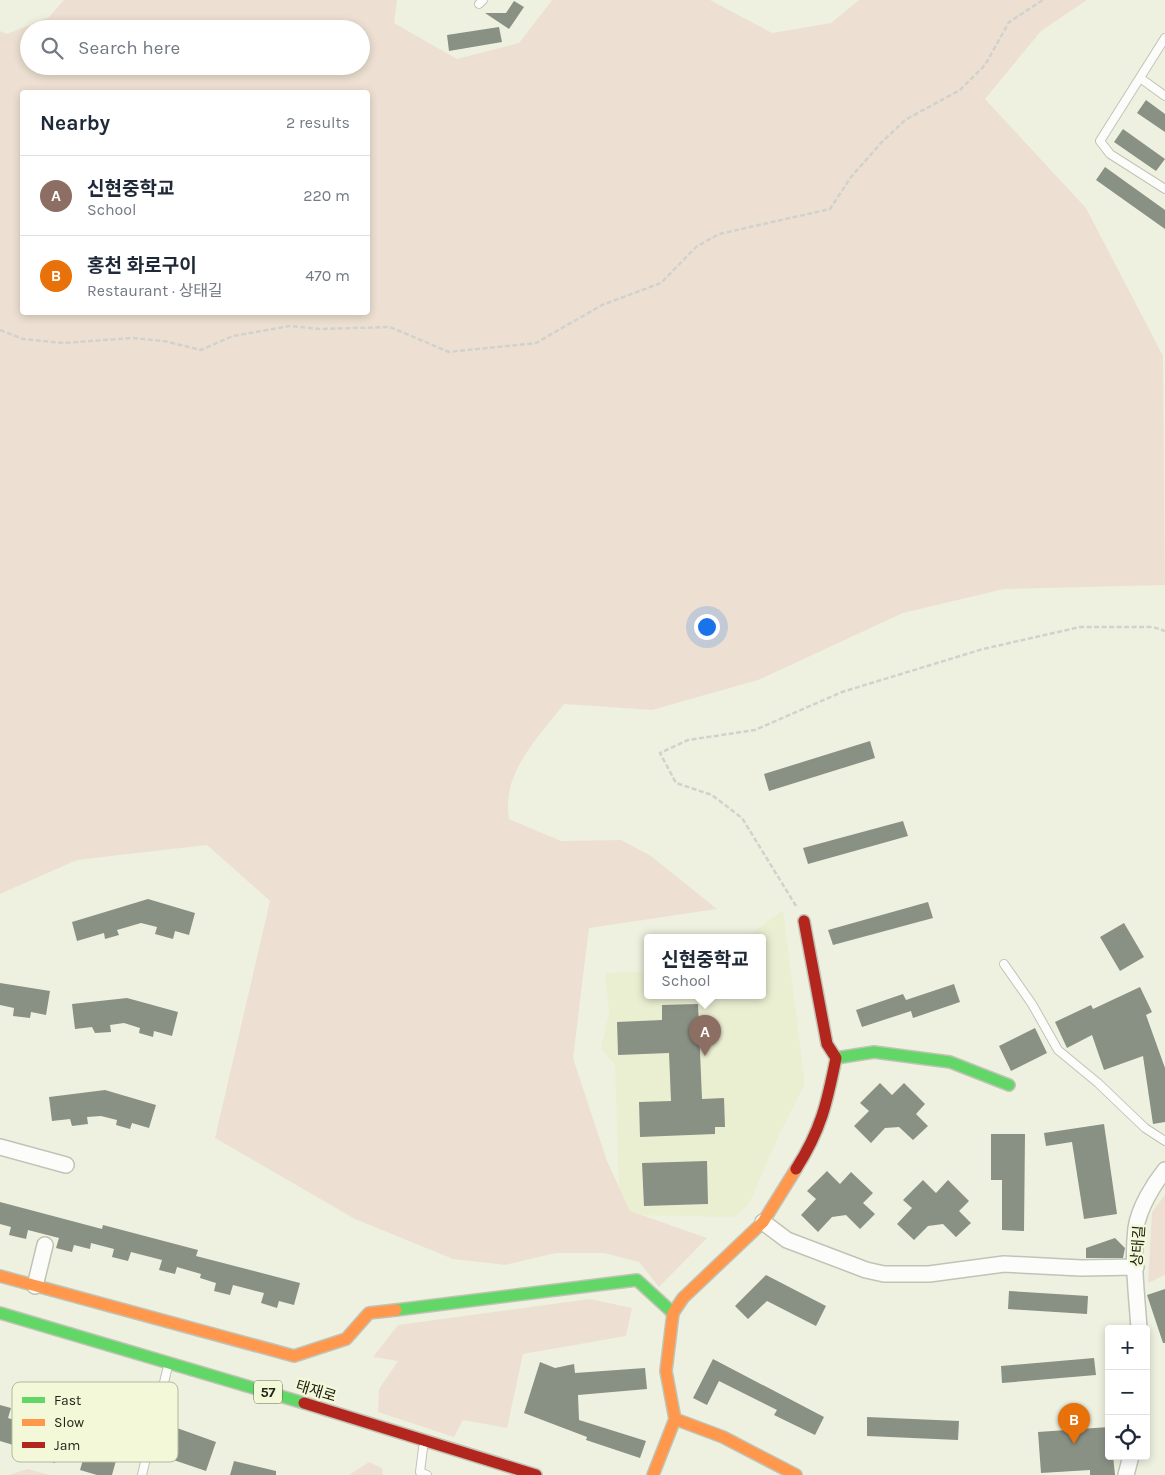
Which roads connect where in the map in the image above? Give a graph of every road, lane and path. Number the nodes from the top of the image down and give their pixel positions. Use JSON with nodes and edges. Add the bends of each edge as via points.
{"nodes":[{"id":1,"x":1043,"y":0,"type":"edge"},
{"id":2,"x":1165,"y":38,"type":"edge"},
{"id":3,"x":1140,"y":78,"type":"junction"},
{"id":4,"x":1165,"y":96,"type":"edge"},
{"id":5,"x":1165,"y":190,"type":"edge"},
{"id":6,"x":0,"y":330,"type":"edge"},
{"id":7,"x":1165,"y":631,"type":"edge"},
{"id":8,"x":804,"y":921,"type":"joint"},
{"id":9,"x":1004,"y":964,"type":"dead end"},
{"id":10,"x":836,"y":1058,"type":"junction"},
{"id":11,"x":1008,"y":1085,"type":"dead end"},
{"id":12,"x":1165,"y":1141,"type":"edge"},
{"id":13,"x":0,"y":1147,"type":"edge"},
{"id":14,"x":66,"y":1165,"type":"dead end"},
{"id":15,"x":1165,"y":1170,"type":"edge"},
{"id":16,"x":763,"y":1222,"type":"junction"},
{"id":17,"x":45,"y":1245,"type":"dead end"},
{"id":18,"x":1136,"y":1267,"type":"junction"},
{"id":19,"x":0,"y":1276,"type":"edge"},
{"id":20,"x":35,"y":1286,"type":"junction"},
{"id":21,"x":0,"y":1313,"type":"edge"},
{"id":22,"x":673,"y":1313,"type":"junction"},
{"id":23,"x":0,"y":1321,"type":"edge"},
{"id":24,"x":1139,"y":1325,"type":"edge"},
{"id":25,"x":167,"y":1370,"type":"junction"},
{"id":26,"x":164,"y":1382,"type":"edge"},
{"id":27,"x":675,"y":1419,"type":"junction"},
{"id":28,"x":423,"y":1448,"type":"junction"},
{"id":29,"x":1130,"y":1460,"type":"edge"},
{"id":30,"x":145,"y":1462,"type":"edge"},
{"id":31,"x":142,"y":1475,"type":"edge"},
{"id":32,"x":427,"y":1475,"type":"edge"},
{"id":33,"x":509,"y":1475,"type":"edge"},
{"id":34,"x":536,"y":1475,"type":"edge"},
{"id":35,"x":653,"y":1475,"type":"edge"},
{"id":36,"x":796,"y":1475,"type":"edge"},
{"id":37,"x":1126,"y":1475,"type":"edge"}],
"edges":[{"from":1,"to":6,"type":"path","via":[[1009,22],[985,65],[960,90],[905,120],[881,143],[851,177],[830,209],[719,234],[696,247],[660,283],[602,305],[536,343],[449,352],[390,327],[320,329],[290,326],[233,336],[201,350],[164,341],[132,338],[55,342],[23,338]]},
{"from":2,"to":3,"type":"lane"},
{"from":3,"to":4,"type":"lane"},
{"from":3,"to":5,"type":"lane","via":[[1100,141],[1110,154]]},
{"from":7,"to":8,"type":"path","via":[[1153,627],[1080,627],[983,649],[842,692],[755,730],[688,740],[660,753],[676,783],[712,795],[742,818]]},
{"from":8,"to":10,"type":"street","via":[[827,1044]]},
{"from":9,"to":12,"type":"lane","via":[[1058,1050],[1145,1128]]},
{"from":10,"to":11,"type":"street","via":[[874,1052],[950,1062]]},
{"from":10,"to":16,"type":"street","via":[[826,1106],[813,1142]]},
{"from":13,"to":14,"type":"street"},
{"from":15,"to":18,"type":"street","name":"상태길","via":[[1153,1185],[1136,1227]]},
{"from":16,"to":18,"type":"street","via":[[787,1240],[884,1274],[929,1274],[1004,1264]]},
{"from":16,"to":22,"type":"street","via":[[682,1298]]},
{"from":17,"to":20,"type":"street"},
{"from":18,"to":24,"type":"street","name":"상태길"},
{"from":19,"to":20,"type":"street"},
{"from":20,"to":22,"type":"street","via":[[294,1356],[346,1339],[368,1313],[637,1280]]},
{"from":21,"to":34,"type":"street","name":"태재로","number":"57"},
{"from":22,"to":27,"type":"street","via":[[666,1372]]},
{"from":23,"to":25,"type":"street","name":"태재로","number":"57"},
{"from":25,"to":26,"type":"lane"},
{"from":25,"to":28,"type":"street","name":"태재로","number":"57"},
{"from":27,"to":35,"type":"street"},
{"from":27,"to":36,"type":"street","via":[[723,1437]]},
{"from":28,"to":32,"type":"lane","via":[[420,1472]]},
{"from":28,"to":33,"type":"street","name":"태재로","number":"57"},
{"from":29,"to":37,"type":"street"},
{"from":30,"to":31,"type":"lane"}]}
